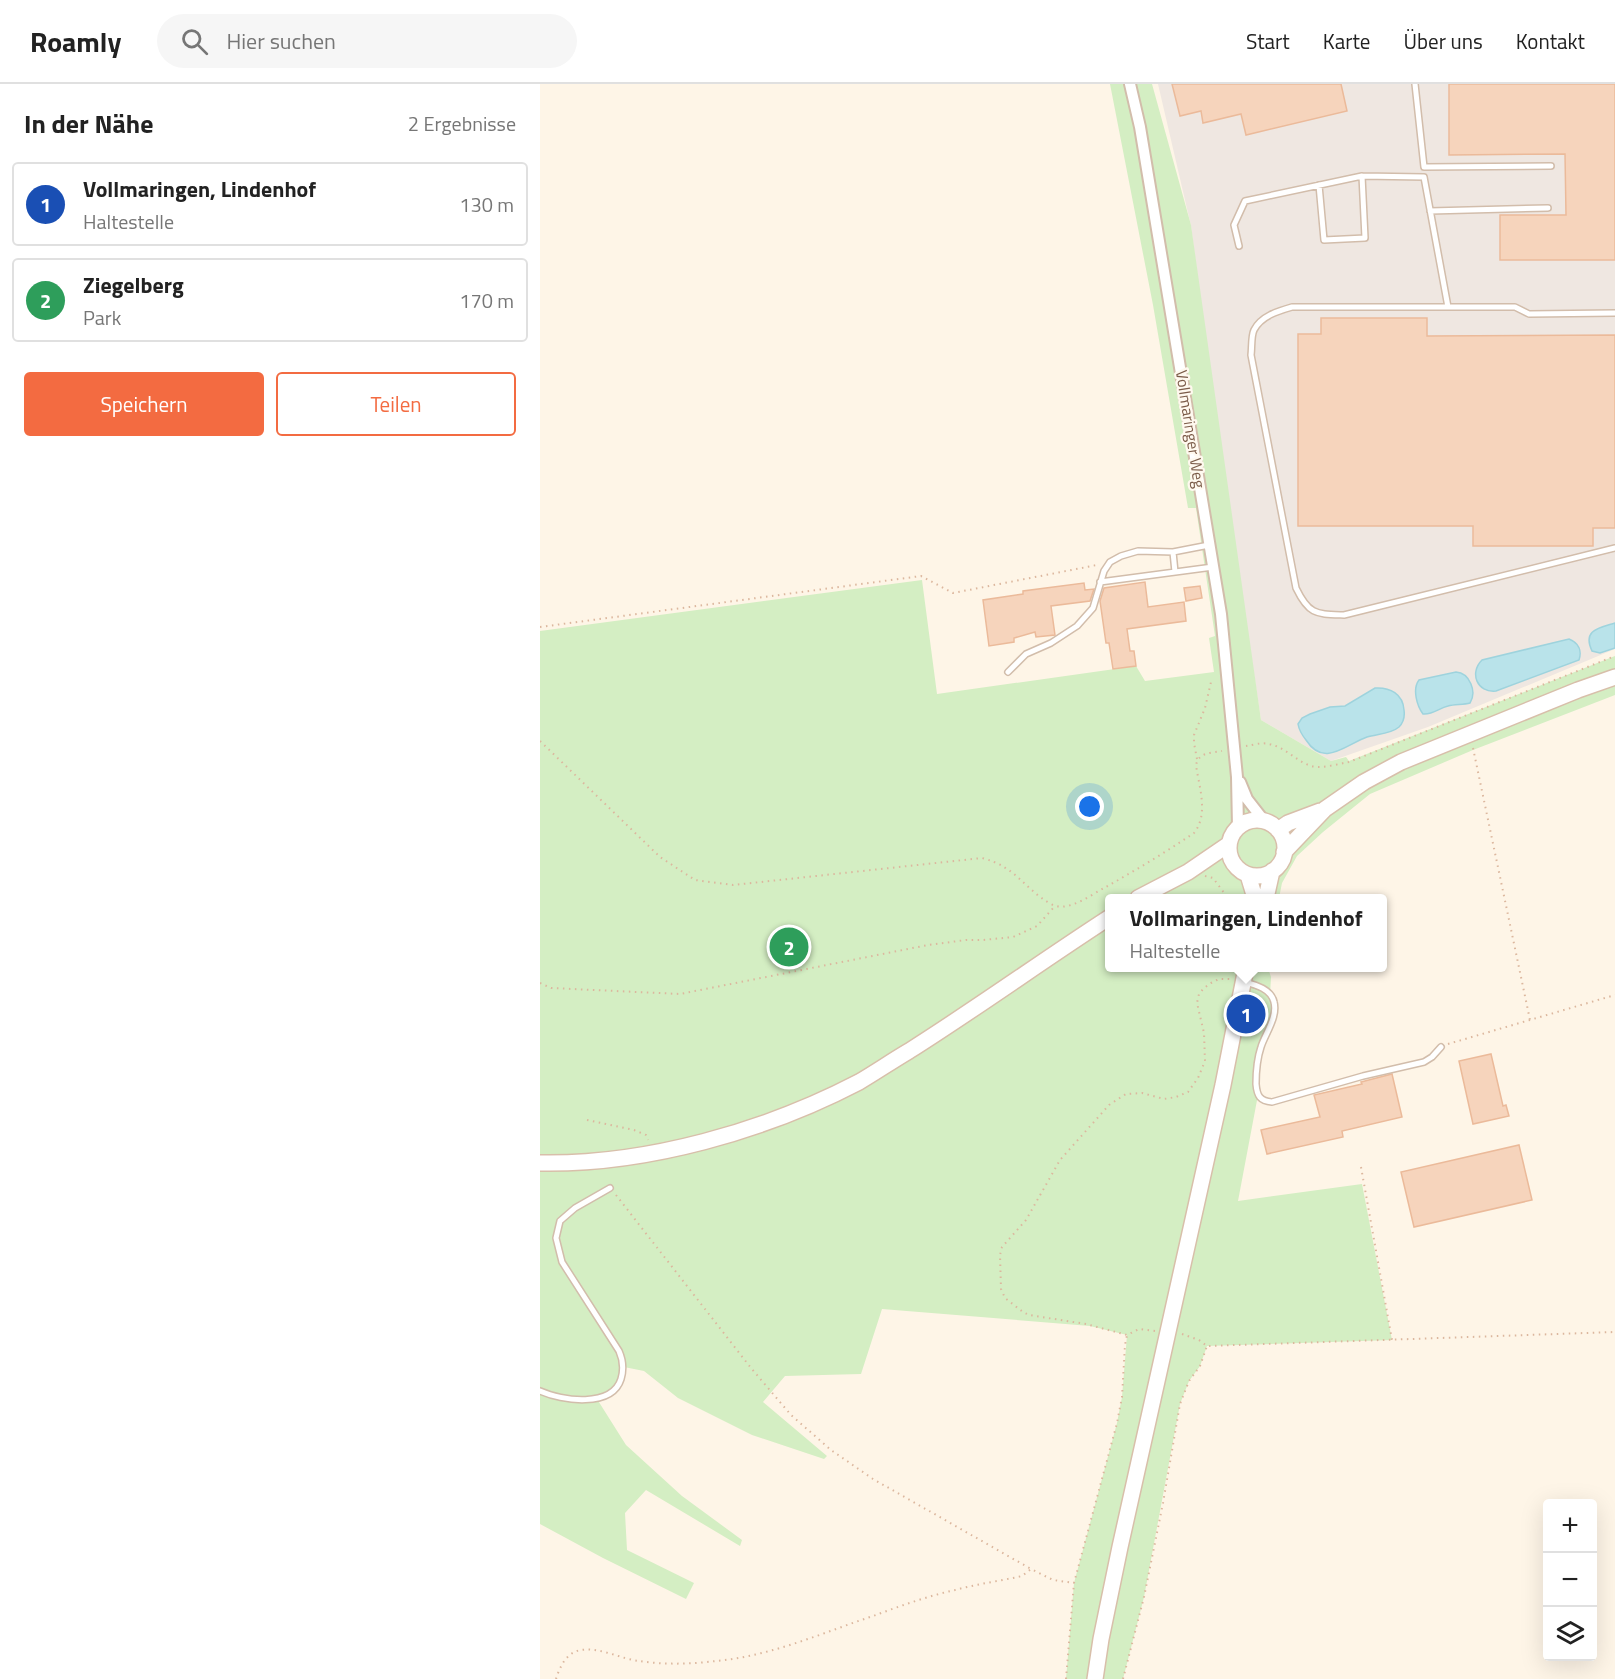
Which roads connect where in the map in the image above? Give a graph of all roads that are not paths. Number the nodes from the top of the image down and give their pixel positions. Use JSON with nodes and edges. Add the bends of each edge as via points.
{"nodes":[{"id":1,"x":1130,"y":84,"type":"edge"},
{"id":2,"x":1415,"y":84,"type":"edge"},
{"id":3,"x":1424,"y":166,"type":"junction"},
{"id":4,"x":1551,"y":166,"type":"dead end"},
{"id":5,"x":1362,"y":176,"type":"junction"},
{"id":6,"x":1424,"y":177,"type":"junction"},
{"id":7,"x":1319,"y":185,"type":"junction"},
{"id":8,"x":1548,"y":208,"type":"dead end"},
{"id":9,"x":1430,"y":211,"type":"junction"},
{"id":10,"x":1239,"y":246,"type":"dead end"},
{"id":11,"x":1448,"y":307,"type":"junction"},
{"id":12,"x":1615,"y":313,"type":"edge"},
{"id":13,"x":1209,"y":545,"type":"junction"},
{"id":14,"x":1615,"y":548,"type":"edge"},
{"id":15,"x":1173,"y":552,"type":"junction"},
{"id":16,"x":1213,"y":567,"type":"junction"},
{"id":17,"x":1175,"y":572,"type":"junction"},
{"id":18,"x":1101,"y":582,"type":"junction"},
{"id":19,"x":1008,"y":672,"type":"dead end"},
{"id":20,"x":1615,"y":677,"type":"edge"},
{"id":21,"x":1238,"y":777,"type":"junction"},
{"id":22,"x":1325,"y":809,"type":"junction"},
{"id":23,"x":1271,"y":826,"type":"junction"},
{"id":24,"x":1238,"y":827,"type":"junction"},
{"id":25,"x":1229,"y":844,"type":"junction"},
{"id":26,"x":1284,"y":852,"type":"junction"},
{"id":27,"x":1233,"y":863,"type":"junction"},
{"id":28,"x":1272,"y":871,"type":"junction"},
{"id":29,"x":1188,"y":872,"type":"junction"},
{"id":30,"x":1248,"y":874,"type":"junction"},
{"id":31,"x":1146,"y":894,"type":"edge"},
{"id":32,"x":1253,"y":894,"type":"edge"},
{"id":33,"x":1267,"y":894,"type":"edge"},
{"id":34,"x":1105,"y":920,"type":"edge"},
{"id":35,"x":1244,"y":974,"type":"edge"},
{"id":36,"x":1441,"y":1047,"type":"road end"},
{"id":37,"x":540,"y":1163,"type":"edge"},
{"id":38,"x":609,"y":1188,"type":"road end"},
{"id":39,"x":540,"y":1391,"type":"edge"},
{"id":40,"x":1095,"y":1679,"type":"edge"}],
"edges":[{"from":1,"to":13,"type":"street","name":"Vollmaringer Weg"},
{"from":2,"to":3,"type":"lane"},
{"from":3,"to":4,"type":"lane"},
{"from":3,"to":6,"type":"lane"},
{"from":5,"to":6,"type":"lane"},
{"from":5,"to":7,"type":"lane"},
{"from":5,"to":7,"type":"lane","via":[[1365,238],[1324,240]]},
{"from":6,"to":9,"type":"lane"},
{"from":7,"to":10,"type":"lane","via":[[1245,201],[1234,225]]},
{"from":8,"to":9,"type":"lane"},
{"from":9,"to":11,"type":"lane"},
{"from":11,"to":12,"type":"lane","via":[[1515,307],[1529,314]]},
{"from":11,"to":14,"type":"lane","via":[[1292,307],[1273,312],[1253,331],[1251,355],[1296,588],[1305,605],[1319,614],[1344,615]]},
{"from":13,"to":15,"type":"lane"},
{"from":13,"to":16,"type":"street","name":"Vollmaringer Weg"},
{"from":15,"to":17,"type":"lane"},
{"from":15,"to":18,"type":"lane","via":[[1138,551],[1121,556],[1110,562]]},
{"from":16,"to":17,"type":"lane"},
{"from":16,"to":21,"type":"street","name":"Vollmaringer Weg"},
{"from":17,"to":18,"type":"lane"},
{"from":18,"to":19,"type":"lane","via":[[1093,608],[1077,626],[1026,654]]},
{"from":20,"to":22,"type":"street","via":[[1401,762]]},
{"from":21,"to":23,"type":"street","name":"Vollmaringer Weg","via":[[1247,799]]},
{"from":21,"to":24,"type":"street","name":"Vollmaringer Weg"},
{"from":22,"to":23,"type":"street","via":[[1288,824]]},
{"from":22,"to":26,"type":"street"},
{"from":23,"to":24,"type":"street","via":[[1256,820]]},
{"from":23,"to":26,"type":"street","via":[[1284,844]]},
{"from":24,"to":25,"type":"street"},
{"from":25,"to":27,"type":"street"},
{"from":25,"to":29,"type":"street"},
{"from":26,"to":28,"type":"street"},
{"from":27,"to":29,"type":"street"},
{"from":27,"to":30,"type":"street"},
{"from":28,"to":30,"type":"street","via":[[1260,876]]},
{"from":28,"to":33,"type":"street"},
{"from":29,"to":31,"type":"street"},
{"from":30,"to":32,"type":"street"},
{"from":34,"to":37,"type":"street","via":[[859,1082],[783,1116],[653,1153]]},
{"from":35,"to":36,"type":"lane","via":[[1274,1002],[1275,1012],[1256,1068],[1258,1095],[1265,1101],[1424,1062]]},
{"from":35,"to":40,"type":"street"},
{"from":38,"to":39,"type":"lane","via":[[560,1221],[556,1238],[562,1262],[619,1351],[622,1377],[614,1391],[596,1399],[579,1400]]}]}
